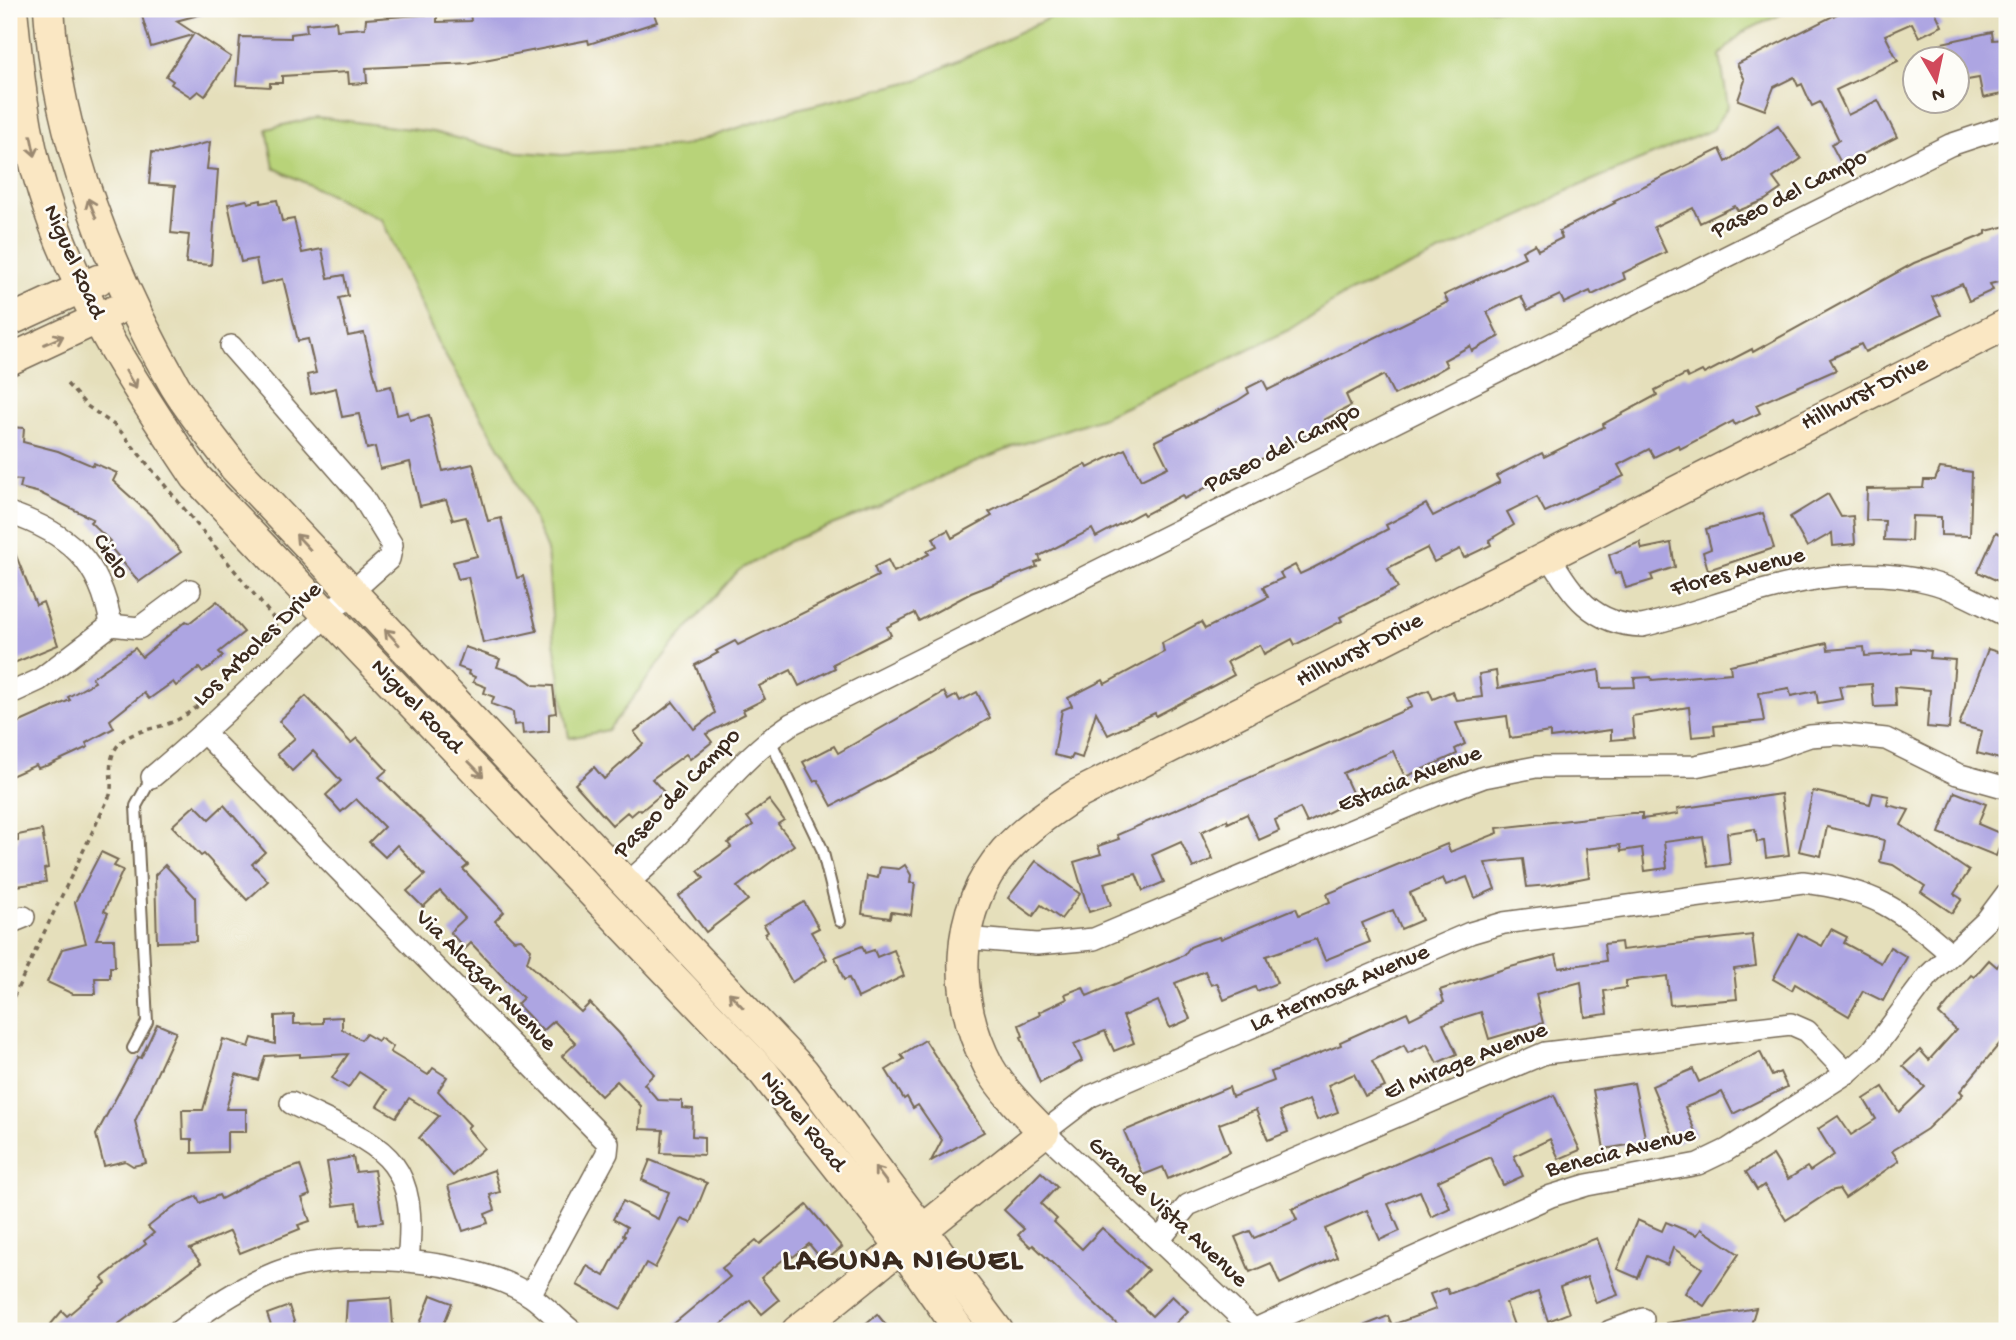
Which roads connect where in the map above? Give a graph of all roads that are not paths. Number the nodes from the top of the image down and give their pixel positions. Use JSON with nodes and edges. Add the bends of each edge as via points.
{"nodes":[{"id":1,"x":12,"y":9,"type":"edge"},
{"id":2,"x":49,"y":9,"type":"edge"},
{"id":3,"x":2007,"y":126,"type":"edge"},
{"id":4,"x":118,"y":271,"type":"junction"},
{"id":5,"x":81,"y":288,"type":"junction"},
{"id":6,"x":133,"y":301,"type":"junction"},
{"id":7,"x":98,"y":320,"type":"junction"},
{"id":8,"x":9,"y":321,"type":"edge"},
{"id":9,"x":2007,"y":324,"type":"edge"},
{"id":10,"x":231,"y":346,"type":"dead end"},
{"id":11,"x":9,"y":360,"type":"edge"},
{"id":12,"x":9,"y":513,"type":"edge"},
{"id":13,"x":1549,"y":555,"type":"junction"},
{"id":14,"x":190,"y":590,"type":"dead end"},
{"id":15,"x":350,"y":592,"type":"junction"},
{"id":16,"x":327,"y":614,"type":"junction"},
{"id":17,"x":2007,"y":616,"type":"edge"},
{"id":18,"x":111,"y":625,"type":"junction"},
{"id":19,"x":9,"y":694,"type":"edge"},
{"id":20,"x":205,"y":734,"type":"junction"},
{"id":21,"x":769,"y":738,"type":"junction"},
{"id":22,"x":152,"y":777,"type":"joint"},
{"id":23,"x":2007,"y":788,"type":"edge"},
{"id":24,"x":516,"y":811,"type":"junction"},
{"id":25,"x":627,"y":883,"type":"junction"},
{"id":26,"x":2007,"y":893,"type":"edge"},
{"id":27,"x":840,"y":921,"type":"dead end"},
{"id":28,"x":964,"y":938,"type":"junction"},
{"id":29,"x":1951,"y":954,"type":"junction"},
{"id":30,"x":684,"y":987,"type":"junction"},
{"id":31,"x":133,"y":1048,"type":"dead end"},
{"id":32,"x":1847,"y":1073,"type":"junction"},
{"id":33,"x":291,"y":1103,"type":"dead end"},
{"id":34,"x":1044,"y":1132,"type":"junction"},
{"id":35,"x":912,"y":1239,"type":"junction"},
{"id":36,"x":1158,"y":1240,"type":"junction"},
{"id":37,"x":408,"y":1260,"type":"junction"},
{"id":38,"x":530,"y":1295,"type":"junction"},
{"id":39,"x":1643,"y":1320,"type":"dead end"},
{"id":40,"x":179,"y":1331,"type":"edge"},
{"id":41,"x":572,"y":1331,"type":"edge"},
{"id":42,"x":797,"y":1331,"type":"edge"},
{"id":43,"x":960,"y":1331,"type":"edge"},
{"id":44,"x":998,"y":1331,"type":"edge"},
{"id":45,"x":1254,"y":1331,"type":"edge"},
{"id":46,"x":1610,"y":1331,"type":"edge"}],
"edges":[{"from":1,"to":5,"type":"main road","name":"Niguel Road","one_way":true,"via":[[18,80],[43,192]]},
{"from":4,"to":2,"type":"main road","name":"Niguel Road","one_way":true,"via":[[85,190],[51,48]]},
{"from":3,"to":21,"type":"street","name":"Paseo del Campo","via":[[1937,151]]},
{"from":4,"to":5,"type":"main road"},
{"from":4,"to":6,"type":"main road","name":"Niguel Road"},
{"from":5,"to":7,"type":"main road","name":"Niguel Road"},
{"from":5,"to":8,"type":"main road"},
{"from":6,"to":7,"type":"main road"},
{"from":15,"to":6,"type":"main road","name":"Niguel Road","one_way":true,"via":[[235,468],[176,387]]},
{"from":11,"to":7,"type":"main road","one_way":true},
{"from":7,"to":16,"type":"main road","name":"Niguel Road","one_way":true,"via":[[134,385],[196,477]]},
{"from":9,"to":13,"type":"main road","name":"Hillhurst Drive"},
{"from":10,"to":15,"type":"street","name":"Los Arboles Drive","via":[[362,496],[392,545],[389,559]]},
{"from":12,"to":18,"type":"street","name":"Cielo","via":[[75,548],[107,600]]},
{"from":13,"to":17,"type":"street","name":"Flores Avenue","via":[[1575,597],[1603,619],[1622,626],[1642,626],[1786,583],[1834,576],[1881,575],[1927,581]]},
{"from":13,"to":28,"type":"main road","name":"Hillhurst Drive","via":[[1076,795],[1038,819],[997,863],[978,894]]},
{"from":14,"to":18,"type":"street","via":[[139,628]]},
{"from":15,"to":16,"type":"street","name":"Los Arboles Drive"},
{"from":25,"to":15,"type":"main road","name":"Niguel Road","one_way":true},
{"from":16,"to":20,"type":"street","name":"Los Arboles Drive"},
{"from":16,"to":24,"type":"main road","name":"Niguel Road","one_way":true},
{"from":18,"to":19,"type":"street","via":[[39,680]]},
{"from":20,"to":22,"type":"street","name":"Los Arboles Drive"},
{"from":20,"to":38,"type":"street","name":"Via Alcazar Avenue","via":[[608,1143],[607,1153]]},
{"from":21,"to":25,"type":"street","name":"Paseo del Campo","via":[[651,864]]},
{"from":21,"to":27,"type":"lane","via":[[822,849]]},
{"from":22,"to":31,"type":"lane","via":[[136,806],[147,1022]]},
{"from":23,"to":28,"type":"street","name":"Estacia Avenue","via":[[1957,774],[1886,739],[1852,734],[1810,736],[1763,752],[1695,766],[1536,767],[1484,777],[1433,796],[1094,939],[1037,944]]},
{"from":24,"to":25,"type":"main road","via":[[540,817],[605,884]]},
{"from":24,"to":30,"type":"main road","name":"Niguel Road"},
{"from":25,"to":30,"type":"main road","via":[[635,914],[682,967]]},
{"from":35,"to":25,"type":"main road","name":"Niguel Road","one_way":true,"via":[[803,1072]]},
{"from":26,"to":29,"type":"street","name":"Benecia Avenue"},
{"from":28,"to":34,"type":"main road","name":"Hillhurst Drive","via":[[964,987],[972,1030],[990,1069]]},
{"from":29,"to":32,"type":"street","name":"Benecia Avenue","via":[[1929,975],[1872,1051]]},
{"from":29,"to":34,"type":"street","name":"La Hermosa Avenue","via":[[1909,917],[1880,900],[1845,887],[1803,882],[1504,923],[1470,933],[1090,1096]]},
{"from":30,"to":35,"type":"main road","name":"Niguel Road"},
{"from":32,"to":36,"type":"street","name":"El Mirage Avenue","via":[[1807,1031],[1791,1024],[1545,1053],[1188,1205]]},
{"from":32,"to":45,"type":"street","name":"Benecia Avenue","via":[[1698,1164],[1551,1196]]},
{"from":33,"to":37,"type":"street","via":[[380,1147],[404,1178],[412,1225]]},
{"from":34,"to":35,"type":"main road","name":"La Hermosa Avenue"},
{"from":34,"to":36,"type":"street","name":"Grande Vista Avenue"},
{"from":35,"to":42,"type":"main road","name":"La Hermosa Avenue"},
{"from":35,"to":43,"type":"main road","name":"Niguel Road"},
{"from":35,"to":44,"type":"main road","name":"Niguel Road"},
{"from":36,"to":45,"type":"street","name":"Grande Vista Avenue"},
{"from":37,"to":38,"type":"street","via":[[469,1271]]},
{"from":37,"to":40,"type":"street","via":[[335,1259],[276,1272]]},
{"from":38,"to":41,"type":"street"},
{"from":39,"to":46,"type":"street"}]}
